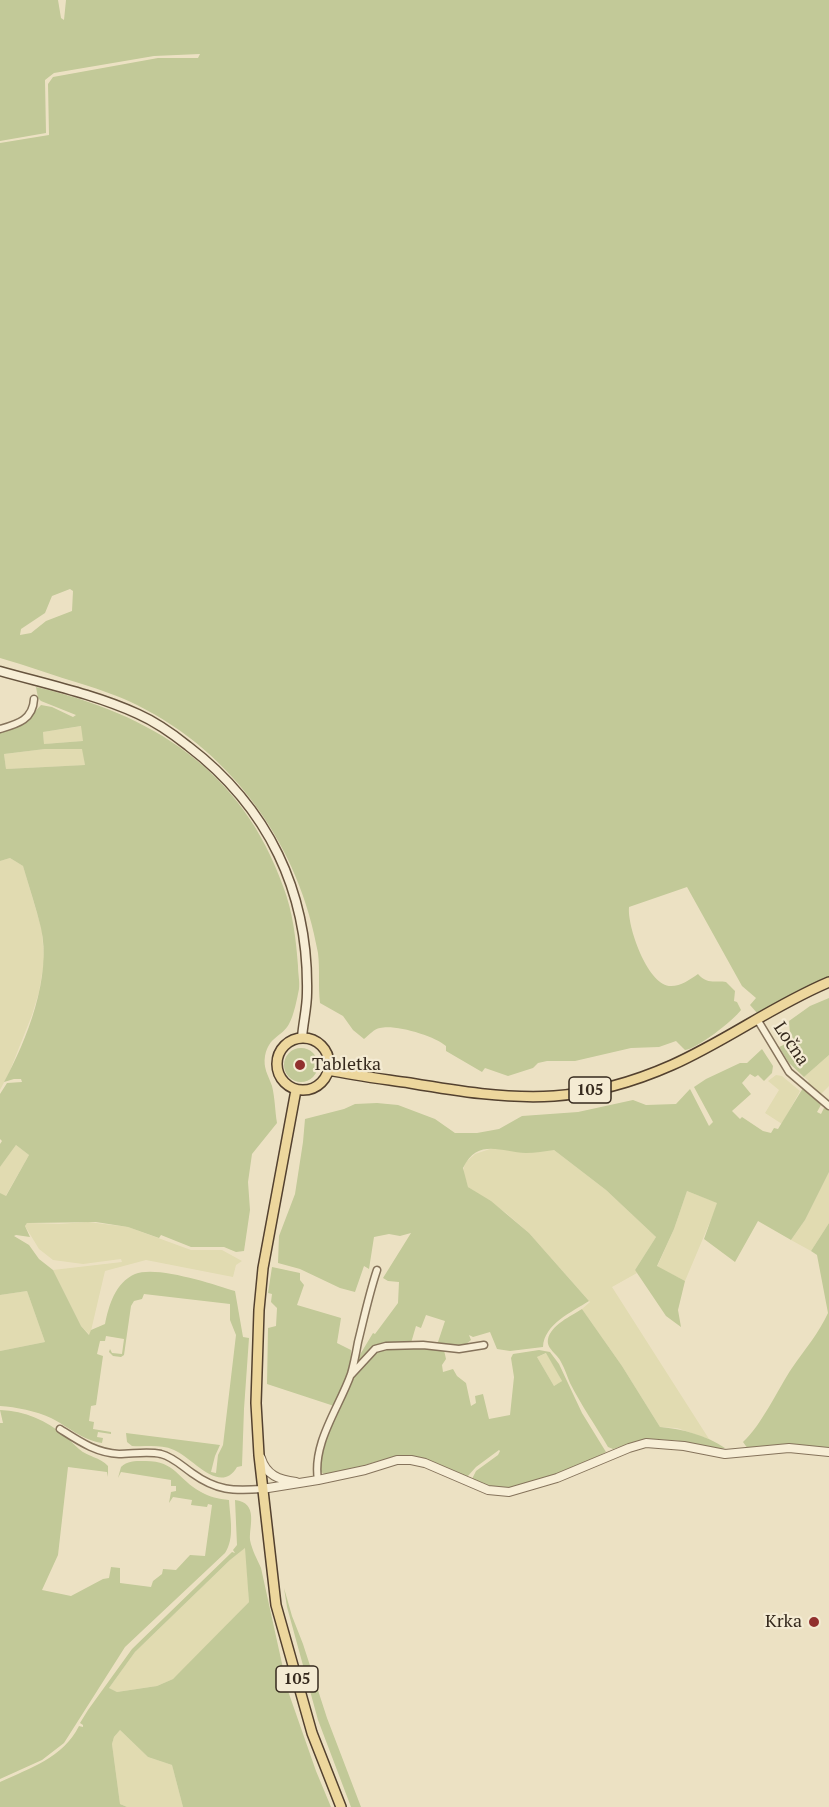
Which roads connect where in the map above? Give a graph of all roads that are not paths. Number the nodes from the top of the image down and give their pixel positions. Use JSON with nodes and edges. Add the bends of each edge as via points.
{"nodes":[{"id":1,"x":0,"y":671,"type":"edge"},
{"id":2,"x":34,"y":699,"type":"dead end"},
{"id":3,"x":0,"y":729,"type":"edge"},
{"id":4,"x":829,"y":982,"type":"edge"},
{"id":5,"x":757,"y":1019,"type":"junction"},
{"id":6,"x":302,"y":1038,"type":"junction"},
{"id":7,"x":329,"y":1070,"type":"junction"},
{"id":8,"x":296,"y":1090,"type":"junction"},
{"id":9,"x":829,"y":1106,"type":"edge"},
{"id":10,"x":377,"y":1270,"type":"dead end"},
{"id":11,"x":484,"y":1345,"type":"dead end"},
{"id":12,"x":351,"y":1375,"type":"junction"},
{"id":13,"x":60,"y":1428,"type":"dead end"},
{"id":14,"x":258,"y":1429,"type":"junction"},
{"id":15,"x":829,"y":1452,"type":"edge"},
{"id":16,"x":318,"y":1480,"type":"junction"},
{"id":17,"x":306,"y":1482,"type":"junction"},
{"id":18,"x":262,"y":1489,"type":"junction"},
{"id":19,"x":341,"y":1807,"type":"edge"}],
"edges":[{"from":1,"to":6,"type":"main road","via":[[108,701],[141,715],[213,765],[252,808],[275,846],[293,888],[305,949],[308,992]]},
{"from":2,"to":3,"type":"street","via":[[31,714],[20,724]]},
{"from":4,"to":5,"type":"main road","number":"105"},
{"from":5,"to":7,"type":"main road","number":"105","via":[[708,1048],[655,1072],[555,1096],[447,1089]]},
{"from":5,"to":9,"type":"street","name":"Ločna","via":[[789,1072]]},
{"from":6,"to":7,"type":"main road","via":[[323,1048]]},
{"from":6,"to":8,"type":"main road","via":[[281,1050],[277,1065],[282,1081]]},
{"from":7,"to":8,"type":"main road","via":[[320,1085]]},
{"from":8,"to":14,"type":"main road","number":"105","via":[[263,1268]]},
{"from":10,"to":12,"type":"street"},
{"from":11,"to":12,"type":"street","via":[[459,1349],[423,1344],[386,1346],[375,1349]]},
{"from":12,"to":16,"type":"street","via":[[327,1427],[316,1469]]},
{"from":13,"to":18,"type":"street","via":[[99,1451],[171,1458],[208,1484],[231,1491]]},
{"from":14,"to":17,"type":"street","via":[[261,1457],[269,1473],[285,1481]]},
{"from":14,"to":18,"type":"main road","number":"105"},
{"from":15,"to":16,"type":"street","via":[[789,1448],[725,1454],[646,1443],[557,1478],[502,1492],[411,1460]]},
{"from":16,"to":17,"type":"street"},
{"from":17,"to":18,"type":"street"},
{"from":18,"to":19,"type":"main road","number":"105","via":[[276,1605],[312,1733]]}]}
